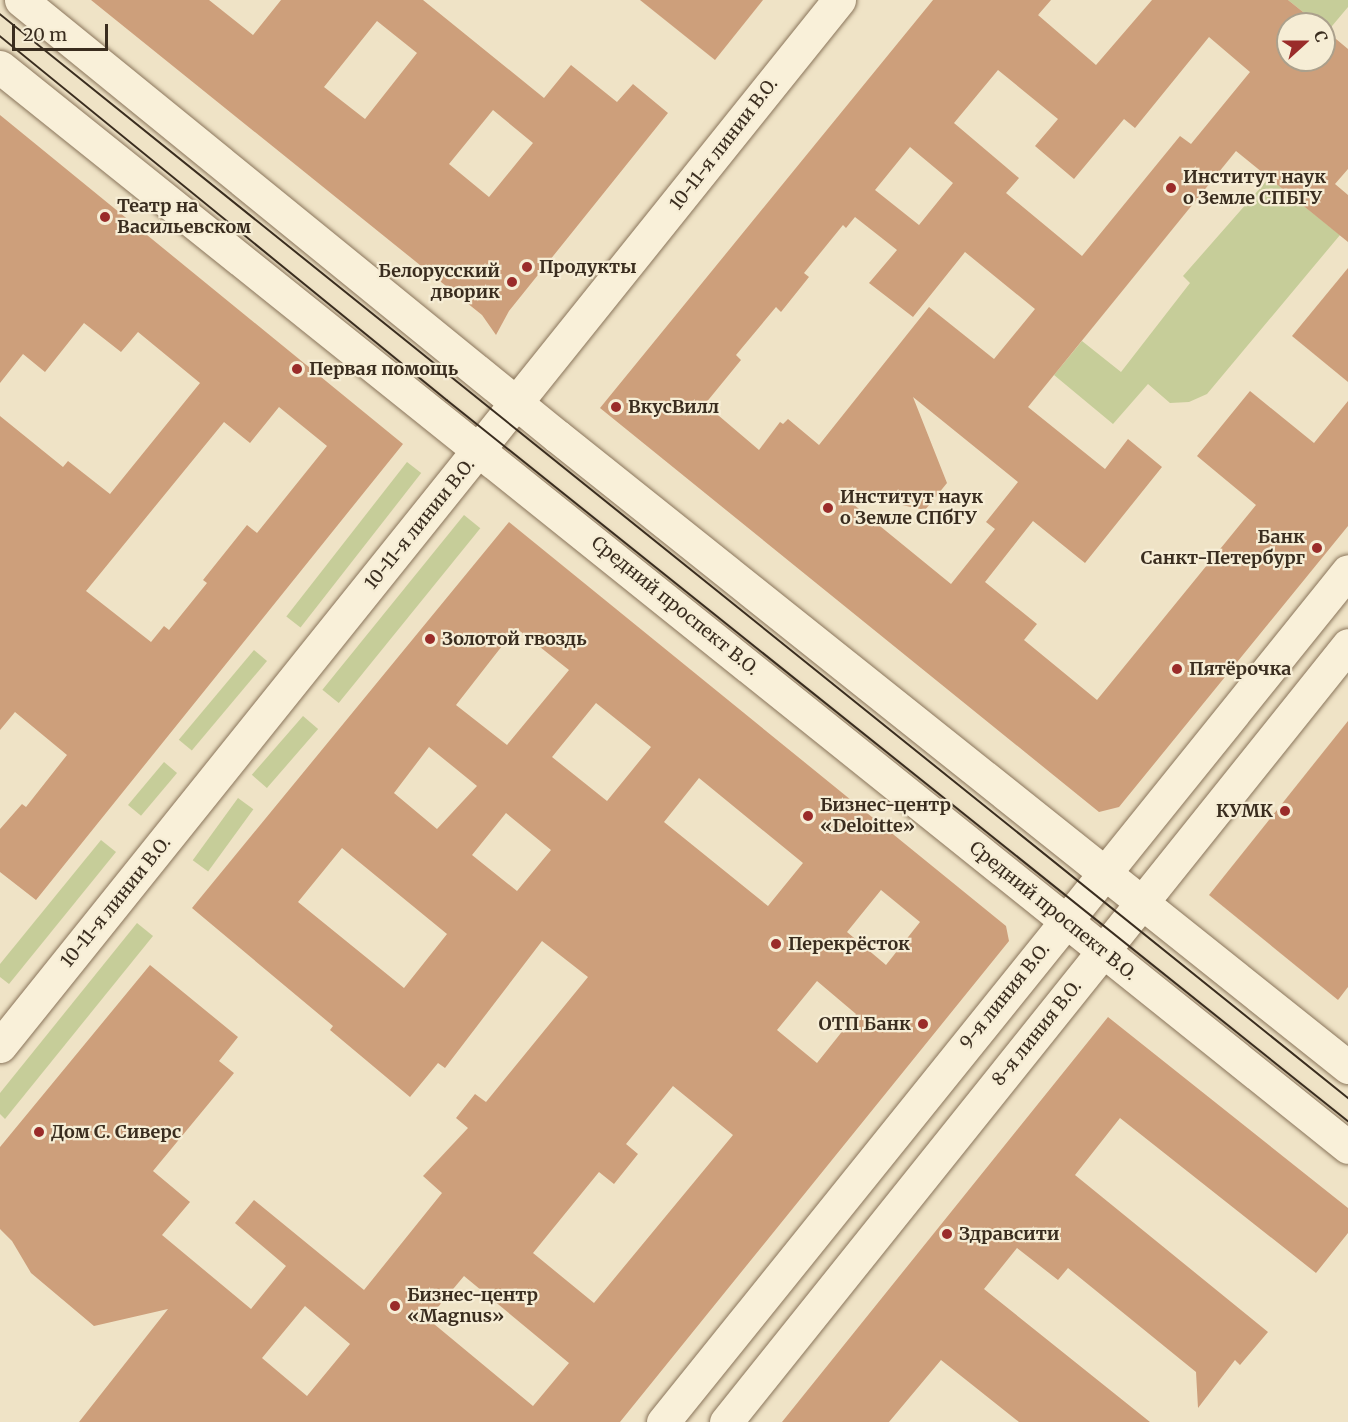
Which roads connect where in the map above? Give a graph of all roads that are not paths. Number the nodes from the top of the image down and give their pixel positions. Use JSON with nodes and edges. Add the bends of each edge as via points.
{"nodes":[{"id":1,"x":21,"y":0,"type":"edge"},
{"id":2,"x":838,"y":0,"type":"edge"},
{"id":3,"x":0,"y":67,"type":"edge"},
{"id":4,"x":518,"y":404,"type":"junction"},
{"id":5,"x":480,"y":449,"type":"junction"},
{"id":6,"x":1348,"y":571,"type":"edge"},
{"id":7,"x":1348,"y":645,"type":"edge"},
{"id":8,"x":1105,"y":873,"type":"junction"},
{"id":9,"x":1142,"y":903,"type":"junction"},
{"id":10,"x":1065,"y":922,"type":"junction"},
{"id":11,"x":1102,"y":952,"type":"junction"},
{"id":12,"x":0,"y":1046,"type":"edge"},
{"id":13,"x":1348,"y":1067,"type":"edge"},
{"id":14,"x":1348,"y":1147,"type":"edge"},
{"id":15,"x":663,"y":1422,"type":"edge"},
{"id":16,"x":726,"y":1422,"type":"edge"}],
"edges":[{"from":1,"to":4,"type":"main road"},
{"from":2,"to":4,"type":"main road","name":"10-11-я линии В.О."},
{"from":3,"to":5,"type":"main road","name":"Средний проспект В.О."},
{"from":4,"to":5,"type":"main road","name":"10-11-я линии В.О."},
{"from":4,"to":8,"type":"main road"},
{"from":5,"to":10,"type":"main road","name":"Средний проспект В.О."},
{"from":5,"to":12,"type":"main road","name":"10-11-я линии В.О."},
{"from":6,"to":8,"type":"main road","name":"9-я линия В.О."},
{"from":7,"to":9,"type":"main road","name":"8-я линия В.О."},
{"from":8,"to":9,"type":"main road"},
{"from":8,"to":10,"type":"main road","name":"9-я линия В.О."},
{"from":9,"to":11,"type":"main road","name":"8-я линия В.О."},
{"from":9,"to":13,"type":"main road"},
{"from":10,"to":11,"type":"main road","name":"Средний проспект В.О."},
{"from":10,"to":15,"type":"main road","name":"9-я линия В.О."},
{"from":11,"to":14,"type":"main road","name":"Средний проспект В.О."},
{"from":11,"to":16,"type":"main road","name":"8-я линия В.О."}]}
